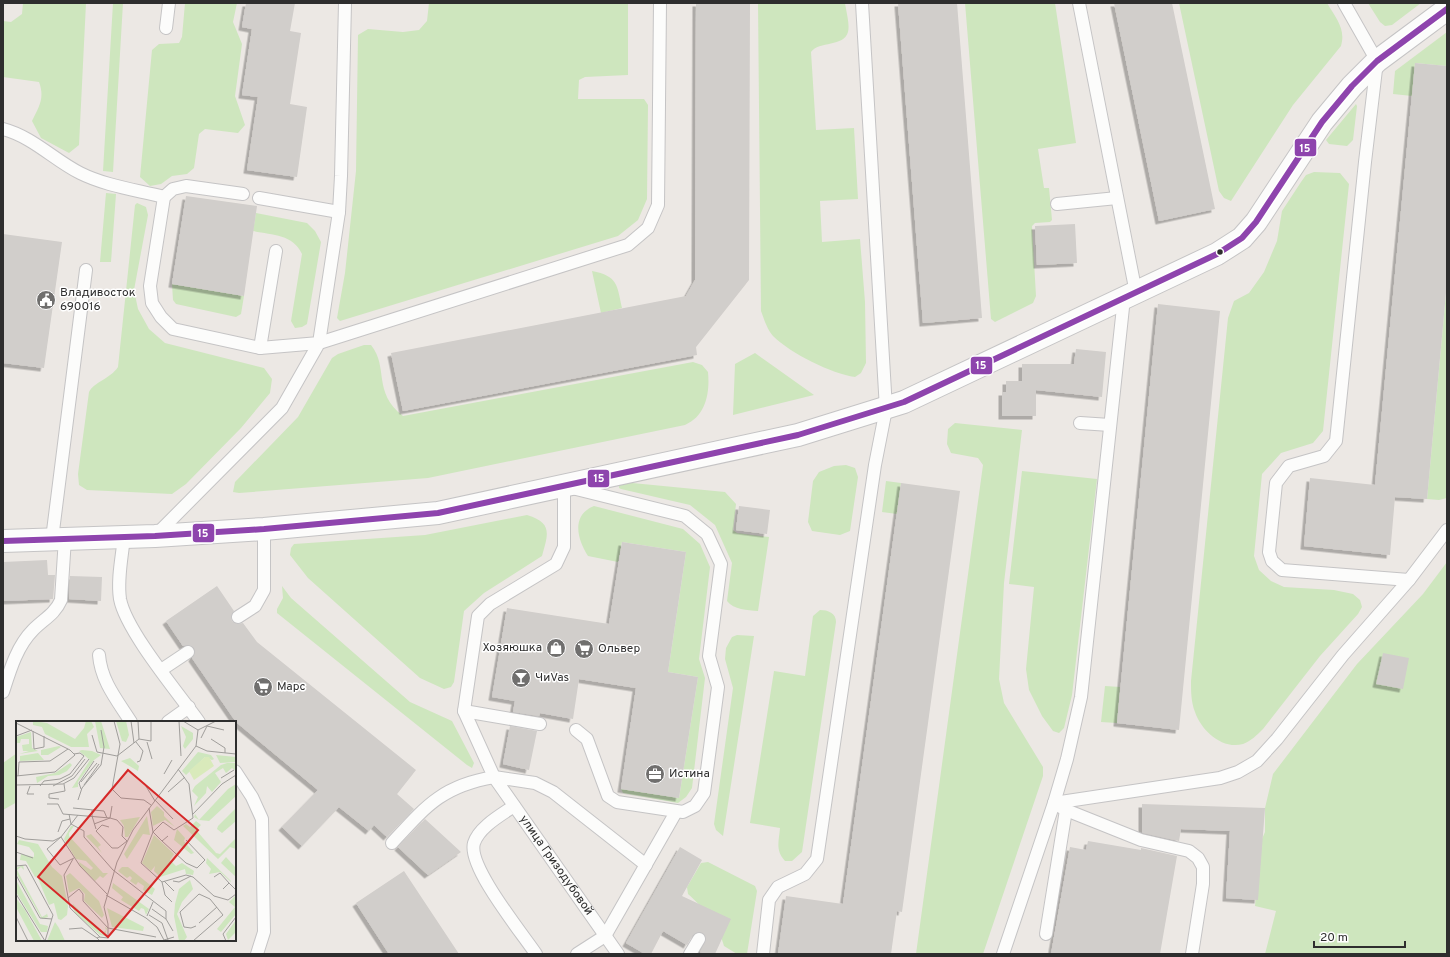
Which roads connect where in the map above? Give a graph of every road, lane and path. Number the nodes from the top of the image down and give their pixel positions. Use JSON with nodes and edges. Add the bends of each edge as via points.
{"nodes":[{"id":1,"x":169,"y":3,"type":"edge"},
{"id":2,"x":345,"y":3,"type":"edge"},
{"id":3,"x":660,"y":3,"type":"edge"},
{"id":4,"x":862,"y":3,"type":"edge"},
{"id":5,"x":1079,"y":3,"type":"edge"},
{"id":6,"x":1344,"y":3,"type":"edge"},
{"id":7,"x":1447,"y":9,"type":"edge"},
{"id":8,"x":166,"y":28,"type":"dead end"},
{"id":9,"x":1377,"y":61,"type":"junction"},
{"id":10,"x":3,"y":129,"type":"edge"},
{"id":11,"x":243,"y":194,"type":"dead end"},
{"id":12,"x":164,"y":197,"type":"junction"},
{"id":13,"x":259,"y":198,"type":"dead end"},
{"id":14,"x":1117,"y":198,"type":"junction"},
{"id":15,"x":1056,"y":204,"type":"dead end"},
{"id":16,"x":338,"y":212,"type":"junction"},
{"id":17,"x":276,"y":251,"type":"dead end"},
{"id":18,"x":86,"y":270,"type":"dead end"},
{"id":19,"x":1130,"y":295,"type":"junction"},
{"id":20,"x":319,"y":343,"type":"junction"},
{"id":21,"x":260,"y":348,"type":"junction"},
{"id":22,"x":886,"y":409,"type":"junction"},
{"id":23,"x":1080,"y":423,"type":"dead end"},
{"id":24,"x":1110,"y":426,"type":"junction"},
{"id":25,"x":564,"y":486,"type":"junction"},
{"id":26,"x":264,"y":529,"type":"junction"},
{"id":27,"x":1447,"y":530,"type":"edge"},
{"id":28,"x":155,"y":536,"type":"junction"},
{"id":29,"x":58,"y":538,"type":"junction"},
{"id":30,"x":124,"y":538,"type":"junction"},
{"id":31,"x":3,"y":542,"type":"edge"},
{"id":32,"x":1409,"y":580,"type":"junction"},
{"id":33,"x":238,"y":617,"type":"dead end"},
{"id":34,"x":188,"y":652,"type":"dead end"},
{"id":35,"x":99,"y":655,"type":"dead end"},
{"id":36,"x":161,"y":670,"type":"junction"},
{"id":37,"x":3,"y":692,"type":"edge"},
{"id":38,"x":189,"y":707,"type":"junction"},
{"id":39,"x":464,"y":711,"type":"junction"},
{"id":40,"x":130,"y":721,"type":"edge"},
{"id":41,"x":169,"y":721,"type":"edge"},
{"id":42,"x":198,"y":721,"type":"edge"},
{"id":43,"x":540,"y":724,"type":"dead end"},
{"id":44,"x":576,"y":730,"type":"dead end"},
{"id":45,"x":236,"y":773,"type":"edge"},
{"id":46,"x":494,"y":776,"type":"junction"},
{"id":47,"x":1054,"y":803,"type":"junction"},
{"id":48,"x":514,"y":806,"type":"junction"},
{"id":49,"x":1066,"y":810,"type":"junction"},
{"id":50,"x":676,"y":812,"type":"junction"},
{"id":51,"x":392,"y":843,"type":"dead end"},
{"id":52,"x":646,"y":865,"type":"junction"},
{"id":53,"x":1046,"y":934,"type":"dead end"},
{"id":54,"x":605,"y":936,"type":"junction"},
{"id":55,"x":699,"y":939,"type":"dead end"},
{"id":56,"x":257,"y":954,"type":"edge"},
{"id":57,"x":536,"y":954,"type":"edge"},
{"id":58,"x":577,"y":954,"type":"edge"},
{"id":59,"x":618,"y":954,"type":"edge"},
{"id":60,"x":690,"y":954,"type":"edge"},
{"id":61,"x":763,"y":954,"type":"edge"},
{"id":62,"x":1003,"y":954,"type":"edge"},
{"id":63,"x":1192,"y":954,"type":"edge"}],
"edges":[{"from":1,"to":8,"type":"lane"},
{"from":2,"to":16,"type":"lane","via":[[342,176]]},
{"from":3,"to":20,"type":"lane","via":[[658,205],[648,228],[628,245]]},
{"from":4,"to":22,"type":"lane"},
{"from":5,"to":14,"type":"lane"},
{"from":6,"to":9,"type":"lane"},
{"from":7,"to":9,"type":"street"},
{"from":9,"to":19,"type":"street","via":[[1322,122],[1256,222],[1242,238],[1217,254]]},
{"from":9,"to":32,"type":"lane","via":[[1336,441],[1324,456],[1289,466],[1276,483],[1269,552],[1272,562],[1282,570]]},
{"from":10,"to":12,"type":"lane","via":[[20,135],[79,173]]},
{"from":11,"to":12,"type":"lane","via":[[186,186],[173,189]]},
{"from":12,"to":21,"type":"lane","via":[[150,286],[152,303],[173,329]]},
{"from":13,"to":16,"type":"lane"},
{"from":14,"to":15,"type":"lane"},
{"from":14,"to":19,"type":"lane"},
{"from":16,"to":20,"type":"lane"},
{"from":17,"to":21,"type":"lane"},
{"from":18,"to":29,"type":"lane"},
{"from":19,"to":22,"type":"street"},
{"from":19,"to":24,"type":"lane"},
{"from":20,"to":21,"type":"lane"},
{"from":20,"to":28,"type":"lane","via":[[282,408]]},
{"from":22,"to":25,"type":"street","via":[[798,435]]},
{"from":22,"to":61,"type":"lane","via":[[874,472],[817,858],[805,874],[778,887],[769,900]]},
{"from":23,"to":24,"type":"lane"},
{"from":24,"to":47,"type":"lane","via":[[1081,697]]},
{"from":25,"to":26,"type":"street","via":[[438,514]]},
{"from":25,"to":39,"type":"lane","via":[[564,547],[556,564],[490,604],[478,616]]},
{"from":25,"to":50,"type":"lane","via":[[685,516],[707,534],[721,564],[709,656],[718,687],[704,793],[695,806],[683,812]]},
{"from":26,"to":28,"type":"street"},
{"from":26,"to":33,"type":"lane","via":[[264,590],[255,606]]},
{"from":27,"to":32,"type":"lane"},
{"from":28,"to":30,"type":"street"},
{"from":29,"to":30,"type":"street"},
{"from":29,"to":31,"type":"street"},
{"from":29,"to":37,"type":"lane","via":[[61,600],[57,608],[33,630],[20,648],[12,663]]},
{"from":30,"to":36,"type":"lane","via":[[120,599],[132,628]]},
{"from":32,"to":47,"type":"lane","via":[[1343,655],[1257,761],[1238,772],[1220,778]]},
{"from":34,"to":36,"type":"lane"},
{"from":35,"to":40,"type":"lane","via":[[100,669],[107,684]]},
{"from":36,"to":38,"type":"lane"},
{"from":38,"to":41,"type":"lane"},
{"from":38,"to":42,"type":"lane"},
{"from":39,"to":43,"type":"lane"},
{"from":39,"to":46,"type":"lane","name":"улица Гризодубовой"},
{"from":44,"to":50,"type":"lane","via":[[586,739],[608,796],[617,802]]},
{"from":45,"to":56,"type":"lane","via":[[252,797],[262,819],[264,932]]},
{"from":46,"to":48,"type":"lane","name":"улица Гризодубовой"},
{"from":46,"to":51,"type":"lane","via":[[472,781],[438,798],[426,806]]},
{"from":46,"to":52,"type":"lane","via":[[535,783],[553,792]]},
{"from":47,"to":49,"type":"lane"},
{"from":47,"to":62,"type":"lane"},
{"from":48,"to":54,"type":"lane","name":"улица Гризодубовой"},
{"from":48,"to":57,"type":"lane","via":[[498,816],[480,833],[474,844],[474,853],[481,875]]},
{"from":49,"to":53,"type":"lane"},
{"from":49,"to":63,"type":"lane","via":[[1141,840],[1189,851],[1198,858],[1203,867],[1203,884]]},
{"from":50,"to":52,"type":"lane"},
{"from":52,"to":54,"type":"lane"},
{"from":54,"to":58,"type":"lane"},
{"from":54,"to":59,"type":"lane","name":"улица Гризодубовой"},
{"from":55,"to":60,"type":"lane"}]}
